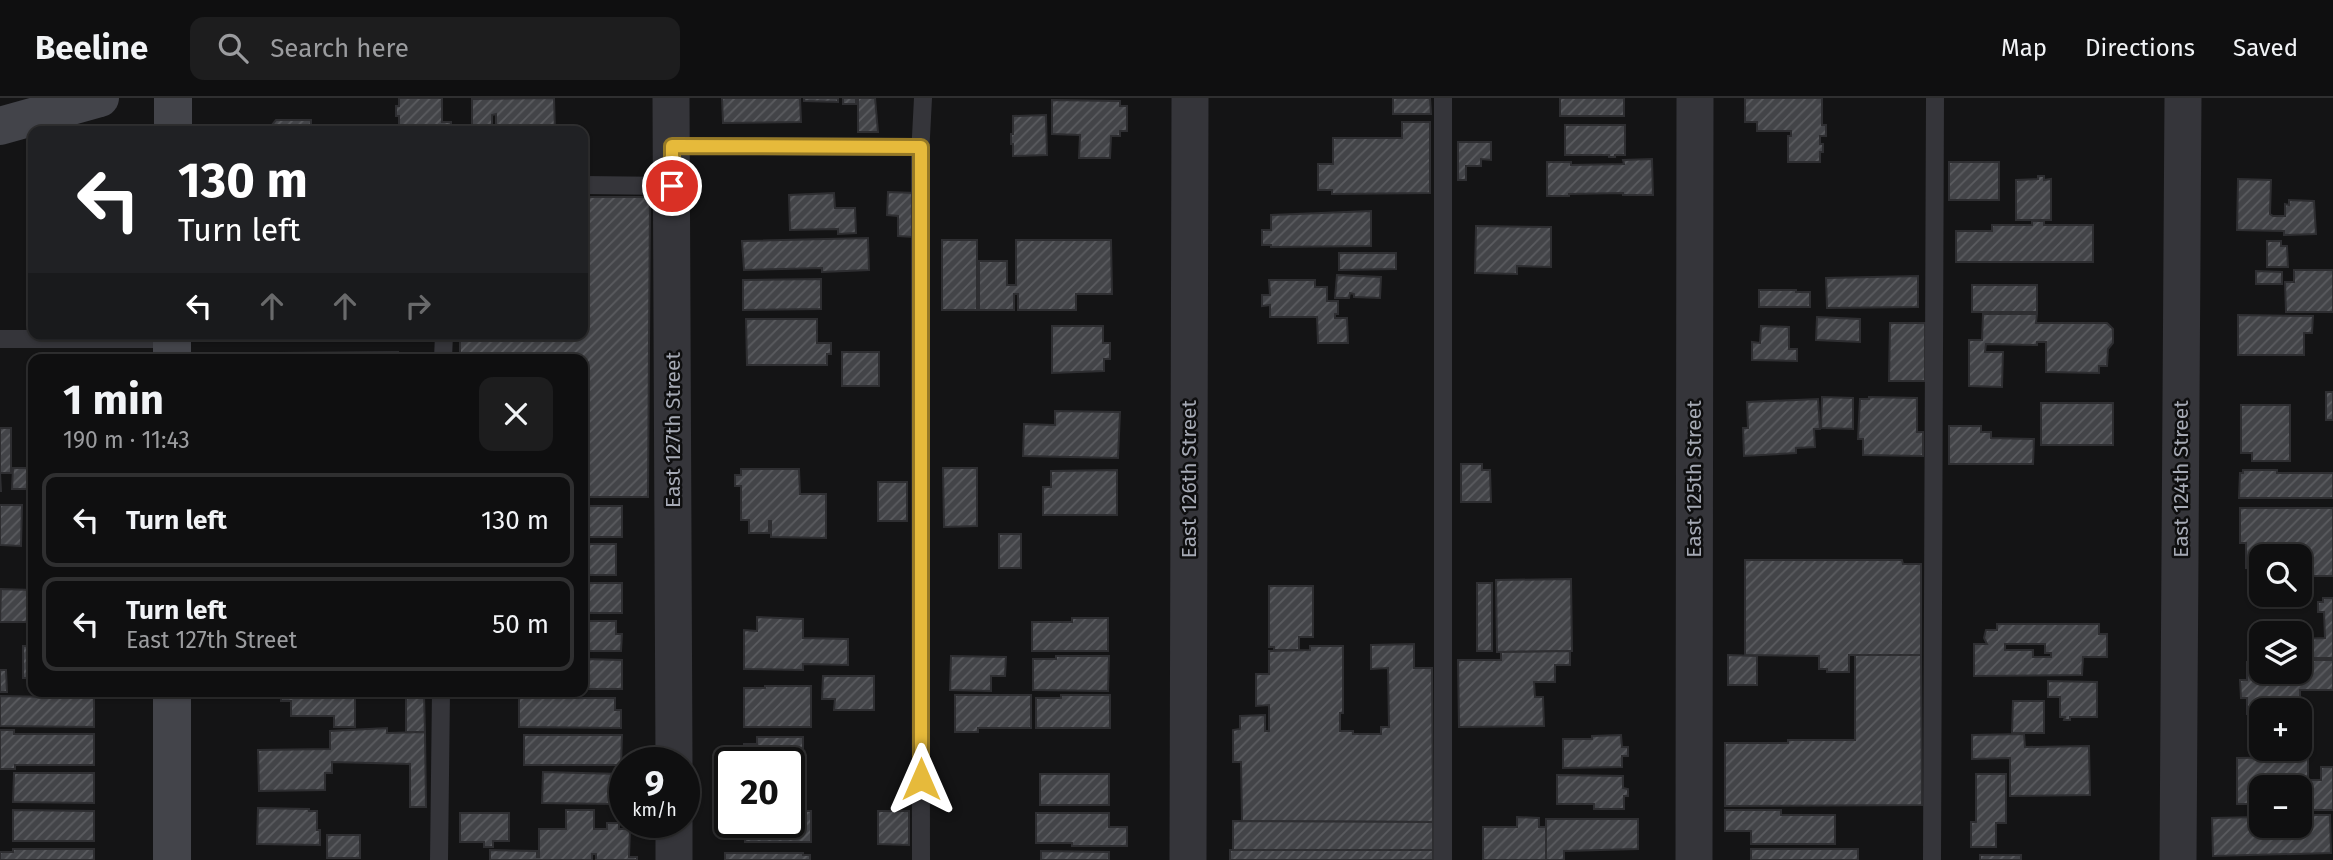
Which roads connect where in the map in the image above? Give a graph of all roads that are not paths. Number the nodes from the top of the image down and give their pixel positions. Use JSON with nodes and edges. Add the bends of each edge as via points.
{"nodes":[{"id":1,"x":100,"y":98,"type":"edge"},
{"id":2,"x":173,"y":98,"type":"edge"},
{"id":3,"x":671,"y":98,"type":"edge"},
{"id":4,"x":923,"y":98,"type":"edge"},
{"id":5,"x":1190,"y":98,"type":"edge"},
{"id":6,"x":1443,"y":98,"type":"edge"},
{"id":7,"x":1695,"y":98,"type":"edge"},
{"id":8,"x":1935,"y":98,"type":"edge"},
{"id":9,"x":2183,"y":98,"type":"edge"},
{"id":10,"x":0,"y":126,"type":"edge"},
{"id":11,"x":173,"y":126,"type":"edge"},
{"id":12,"x":672,"y":146,"type":"junction"},
{"id":13,"x":921,"y":147,"type":"junction"},
{"id":14,"x":588,"y":185,"type":"edge"},
{"id":15,"x":672,"y":186,"type":"junction"},
{"id":16,"x":0,"y":339,"type":"edge"},
{"id":17,"x":28,"y":340,"type":"edge"},
{"id":18,"x":34,"y":340,"type":"edge"},
{"id":19,"x":172,"y":344,"type":"edge"},
{"id":20,"x":172,"y":697,"type":"edge"},
{"id":21,"x":441,"y":697,"type":"edge"},
{"id":22,"x":674,"y":747,"type":"edge"},
{"id":23,"x":674,"y":838,"type":"edge"},
{"id":24,"x":172,"y":860,"type":"edge"},
{"id":25,"x":439,"y":860,"type":"edge"},
{"id":26,"x":674,"y":860,"type":"edge"},
{"id":27,"x":921,"y":860,"type":"edge"},
{"id":28,"x":1188,"y":860,"type":"edge"},
{"id":29,"x":1443,"y":860,"type":"edge"},
{"id":30,"x":1694,"y":860,"type":"edge"},
{"id":31,"x":1932,"y":860,"type":"edge"},
{"id":32,"x":2178,"y":860,"type":"edge"}],
"edges":[{"from":1,"to":10,"type":"main road"},
{"from":2,"to":11,"type":"main road"},
{"from":3,"to":12,"type":"street","name":"East 127th Street"},
{"from":4,"to":13,"type":"lane"},
{"from":5,"to":28,"type":"street","name":"East 126th Street"},
{"from":6,"to":29,"type":"lane"},
{"from":7,"to":30,"type":"street","name":"East 125th Street"},
{"from":8,"to":31,"type":"lane"},
{"from":9,"to":32,"type":"street","name":"East 124th Street"},
{"from":12,"to":13,"type":"lane"},
{"from":12,"to":15,"type":"street","name":"East 127th Street"},
{"from":13,"to":27,"type":"lane"},
{"from":14,"to":15,"type":"lane"},
{"from":15,"to":22,"type":"street","name":"East 127th Street"},
{"from":16,"to":17,"type":"lane"},
{"from":18,"to":19,"type":"lane"},
{"from":20,"to":24,"type":"main road"},
{"from":21,"to":25,"type":"lane"},
{"from":23,"to":26,"type":"street"}]}
